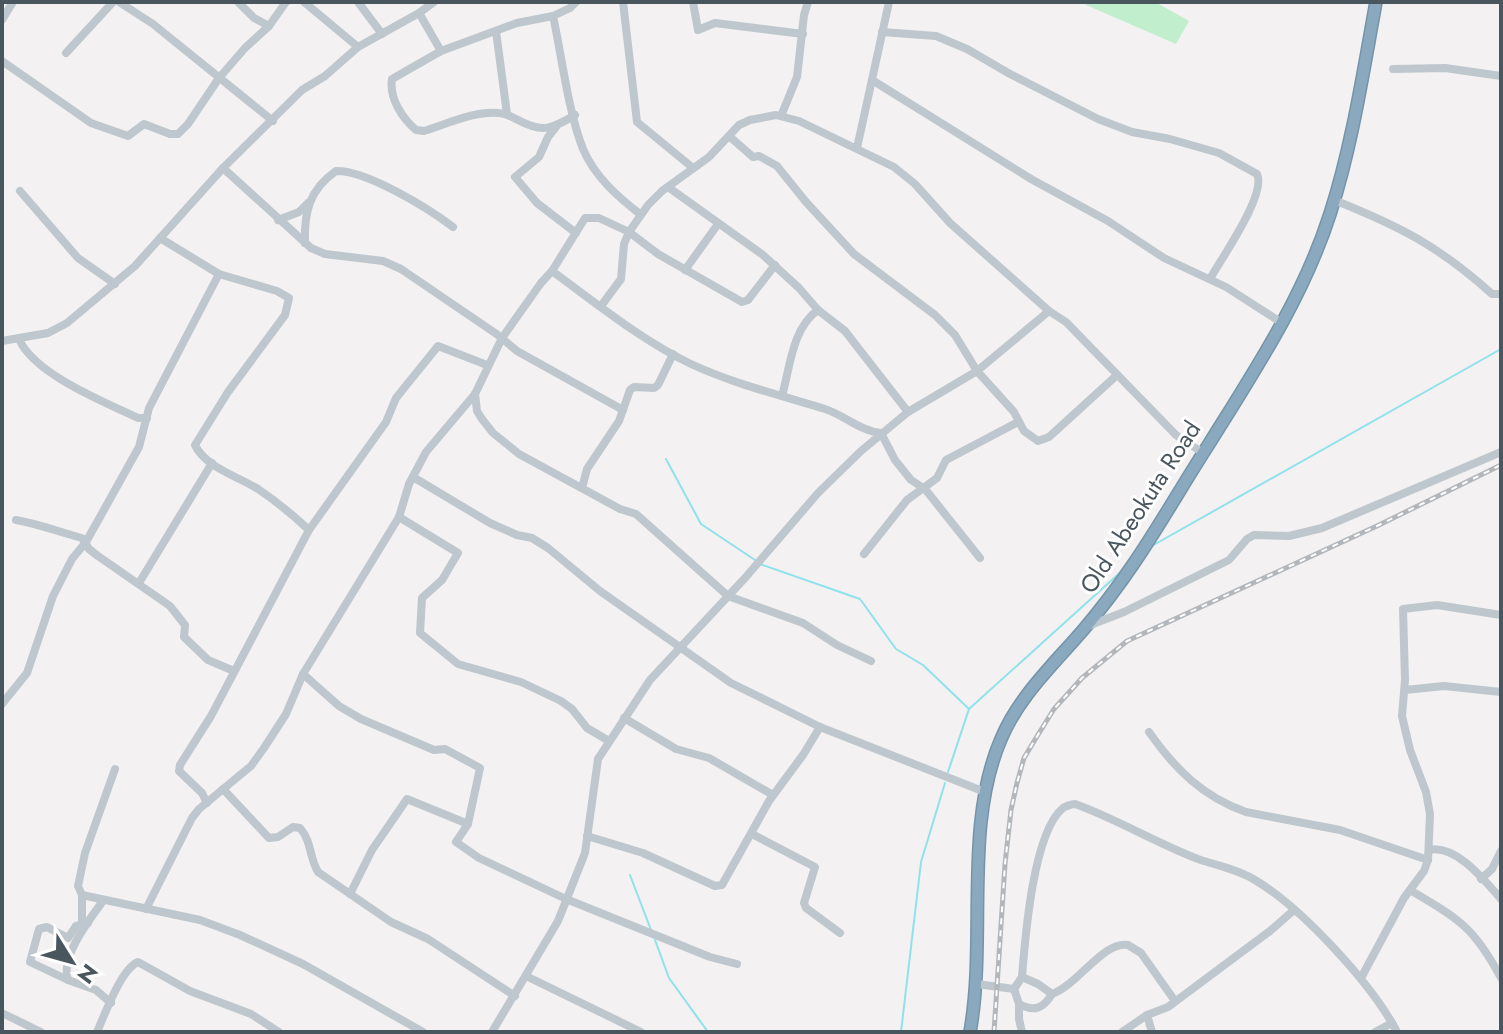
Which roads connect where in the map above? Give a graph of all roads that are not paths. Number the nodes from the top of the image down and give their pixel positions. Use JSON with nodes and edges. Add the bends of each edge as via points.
{"nodes":[{"id":1,"x":13,"y":2,"type":"edge"},
{"id":2,"x":113,"y":2,"type":"edge"},
{"id":3,"x":119,"y":2,"type":"edge"},
{"id":4,"x":238,"y":2,"type":"edge"},
{"id":5,"x":286,"y":2,"type":"edge"},
{"id":6,"x":304,"y":2,"type":"edge"},
{"id":7,"x":358,"y":2,"type":"edge"},
{"id":8,"x":434,"y":2,"type":"edge"},
{"id":9,"x":576,"y":2,"type":"edge"},
{"id":10,"x":623,"y":2,"type":"edge"},
{"id":11,"x":693,"y":2,"type":"edge"},
{"id":12,"x":808,"y":2,"type":"edge"},
{"id":13,"x":889,"y":2,"type":"edge"},
{"id":14,"x":1376,"y":2,"type":"edge"},
{"id":15,"x":419,"y":13,"type":"junction"},
{"id":16,"x":553,"y":16,"type":"junction"},
{"id":17,"x":2,"y":20,"type":"edge"},
{"id":18,"x":269,"y":26,"type":"junction"},
{"id":19,"x":496,"y":31,"type":"junction"},
{"id":20,"x":882,"y":32,"type":"junction"},
{"id":21,"x":382,"y":34,"type":"junction"},
{"id":22,"x":803,"y":34,"type":"junction"},
{"id":23,"x":358,"y":47,"type":"junction"},
{"id":24,"x":441,"y":51,"type":"junction"},
{"id":25,"x":66,"y":53,"type":"dead end"},
{"id":26,"x":2,"y":61,"type":"edge"},
{"id":27,"x":1393,"y":69,"type":"dead end"},
{"id":28,"x":1501,"y":76,"type":"edge"},
{"id":29,"x":219,"y":78,"type":"junction"},
{"id":30,"x":872,"y":80,"type":"junction"},
{"id":31,"x":507,"y":114,"type":"junction"},
{"id":32,"x":575,"y":115,"type":"junction"},
{"id":33,"x":781,"y":116,"type":"junction"},
{"id":34,"x":273,"y":121,"type":"junction"},
{"id":35,"x":557,"y":126,"type":"junction"},
{"id":36,"x":729,"y":136,"type":"junction"},
{"id":37,"x":857,"y":148,"type":"junction"},
{"id":38,"x":223,"y":168,"type":"junction"},
{"id":39,"x":693,"y":168,"type":"junction"},
{"id":40,"x":668,"y":187,"type":"junction"},
{"id":41,"x":20,"y":191,"type":"dead end"},
{"id":42,"x":1334,"y":200,"type":"junction"},
{"id":43,"x":308,"y":202,"type":"junction"},
{"id":44,"x":640,"y":214,"type":"junction"},
{"id":45,"x":278,"y":220,"type":"junction"},
{"id":46,"x":718,"y":224,"type":"junction"},
{"id":47,"x":453,"y":227,"type":"dead end"},
{"id":48,"x":629,"y":232,"type":"junction"},
{"id":49,"x":576,"y":233,"type":"junction"},
{"id":50,"x":160,"y":238,"type":"junction"},
{"id":51,"x":305,"y":243,"type":"junction"},
{"id":52,"x":775,"y":265,"type":"junction"},
{"id":53,"x":685,"y":270,"type":"junction"},
{"id":54,"x":552,"y":271,"type":"junction"},
{"id":55,"x":219,"y":274,"type":"junction"},
{"id":56,"x":1210,"y":279,"type":"junction"},
{"id":57,"x":115,"y":284,"type":"junction"},
{"id":58,"x":1501,"y":294,"type":"edge"},
{"id":59,"x":601,"y":306,"type":"junction"},
{"id":60,"x":818,"y":310,"type":"junction"},
{"id":61,"x":1049,"y":311,"type":"junction"},
{"id":62,"x":1282,"y":323,"type":"junction"},
{"id":63,"x":502,"y":338,"type":"junction"},
{"id":64,"x":19,"y":339,"type":"junction"},
{"id":65,"x":2,"y":341,"type":"edge"},
{"id":66,"x":673,"y":354,"type":"junction"},
{"id":67,"x":487,"y":365,"type":"junction"},
{"id":68,"x":977,"y":371,"type":"junction"},
{"id":69,"x":1117,"y":375,"type":"junction"},
{"id":70,"x":475,"y":394,"type":"junction"},
{"id":71,"x":782,"y":396,"type":"junction"},
{"id":72,"x":623,"y":410,"type":"junction"},
{"id":73,"x":908,"y":412,"type":"junction"},
{"id":74,"x":147,"y":418,"type":"junction"},
{"id":75,"x":1018,"y":422,"type":"junction"},
{"id":76,"x":881,"y":433,"type":"junction"},
{"id":77,"x":1501,"y":452,"type":"edge"},
{"id":78,"x":1203,"y":453,"type":"junction"},
{"id":79,"x":212,"y":463,"type":"junction"},
{"id":80,"x":413,"y":477,"type":"junction"},
{"id":81,"x":582,"y":488,"type":"junction"},
{"id":82,"x":925,"y":489,"type":"junction"},
{"id":83,"x":399,"y":517,"type":"junction"},
{"id":84,"x":16,"y":520,"type":"dead end"},
{"id":85,"x":309,"y":530,"type":"junction"},
{"id":86,"x":86,"y":542,"type":"junction"},
{"id":87,"x":864,"y":554,"type":"dead end"},
{"id":88,"x":980,"y":558,"type":"dead end"},
{"id":89,"x":139,"y":583,"type":"junction"},
{"id":90,"x":728,"y":596,"type":"junction"},
{"id":91,"x":1501,"y":615,"type":"edge"},
{"id":92,"x":1087,"y":626,"type":"junction"},
{"id":93,"x":679,"y":649,"type":"junction"},
{"id":94,"x":871,"y":661,"type":"dead end"},
{"id":95,"x":234,"y":671,"type":"junction"},
{"id":96,"x":303,"y":674,"type":"junction"},
{"id":97,"x":1405,"y":690,"type":"junction"},
{"id":98,"x":1501,"y":692,"type":"edge"},
{"id":99,"x":2,"y":704,"type":"edge"},
{"id":100,"x":624,"y":718,"type":"junction"},
{"id":101,"x":820,"y":727,"type":"junction"},
{"id":102,"x":1149,"y":732,"type":"dead end"},
{"id":103,"x":609,"y":741,"type":"junction"},
{"id":104,"x":115,"y":769,"type":"dead end"},
{"id":105,"x":223,"y":789,"type":"junction"},
{"id":106,"x":985,"y":792,"type":"junction"},
{"id":107,"x":773,"y":795,"type":"junction"},
{"id":108,"x":207,"y":803,"type":"junction"},
{"id":109,"x":468,"y":824,"type":"junction"},
{"id":110,"x":752,"y":834,"type":"junction"},
{"id":111,"x":587,"y":836,"type":"junction"},
{"id":112,"x":1501,"y":851,"type":"edge"},
{"id":113,"x":1429,"y":855,"type":"junction"},
{"id":114,"x":1481,"y":879,"type":"junction"},
{"id":115,"x":1410,"y":890,"type":"junction"},
{"id":116,"x":350,"y":894,"type":"junction"},
{"id":117,"x":82,"y":895,"type":"junction"},
{"id":118,"x":566,"y":899,"type":"junction"},
{"id":119,"x":1501,"y":899,"type":"edge"},
{"id":120,"x":103,"y":901,"type":"junction"},
{"id":121,"x":146,"y":909,"type":"junction"},
{"id":122,"x":1294,"y":910,"type":"junction"},
{"id":123,"x":84,"y":926,"type":"junction"},
{"id":124,"x":840,"y":933,"type":"dead end"},
{"id":125,"x":737,"y":964,"type":"dead end"},
{"id":126,"x":526,"y":976,"type":"junction"},
{"id":127,"x":1022,"y":977,"type":"junction"},
{"id":128,"x":1361,"y":978,"type":"junction"},
{"id":129,"x":1501,"y":978,"type":"edge"},
{"id":130,"x":68,"y":980,"type":"junction"},
{"id":131,"x":977,"y":984,"type":"junction"},
{"id":132,"x":1014,"y":989,"type":"junction"},
{"id":133,"x":1052,"y":994,"type":"junction"},
{"id":134,"x":515,"y":996,"type":"junction"},
{"id":135,"x":1175,"y":1001,"type":"junction"},
{"id":136,"x":111,"y":1003,"type":"junction"},
{"id":137,"x":1019,"y":1004,"type":"junction"},
{"id":138,"x":4,"y":1014,"type":"edge"},
{"id":139,"x":1147,"y":1015,"type":"junction"},
{"id":140,"x":1392,"y":1023,"type":"junction"},
{"id":141,"x":41,"y":1032,"type":"edge"},
{"id":142,"x":97,"y":1032,"type":"edge"},
{"id":143,"x":279,"y":1032,"type":"edge"},
{"id":144,"x":423,"y":1032,"type":"edge"},
{"id":145,"x":492,"y":1032,"type":"edge"},
{"id":146,"x":641,"y":1032,"type":"edge"},
{"id":147,"x":970,"y":1032,"type":"edge"},
{"id":148,"x":1022,"y":1032,"type":"edge"},
{"id":149,"x":1122,"y":1032,"type":"edge"},
{"id":150,"x":1152,"y":1032,"type":"edge"},
{"id":151,"x":1375,"y":1032,"type":"edge"},
{"id":152,"x":1397,"y":1032,"type":"edge"}],
"edges":[{"from":1,"to":17,"type":"street"},
{"from":2,"to":25,"type":"street"},
{"from":3,"to":29,"type":"street"},
{"from":4,"to":18,"type":"street"},
{"from":5,"to":18,"type":"street"},
{"from":6,"to":23,"type":"street"},
{"from":7,"to":21,"type":"street"},
{"from":8,"to":15,"type":"street"},
{"from":9,"to":16,"type":"street"},
{"from":10,"to":39,"type":"street","via":[[637,122]]},
{"from":11,"to":22,"type":"street","via":[[698,30],[715,23]]},
{"from":12,"to":22,"type":"street"},
{"from":13,"to":20,"type":"street"},
{"from":14,"to":42,"type":"highway","name":"Old Abeokuta Road"},
{"from":15,"to":21,"type":"street"},
{"from":15,"to":24,"type":"street"},
{"from":16,"to":19,"type":"street"},
{"from":16,"to":32,"type":"street"},
{"from":18,"to":29,"type":"street"},
{"from":19,"to":24,"type":"street"},
{"from":19,"to":31,"type":"street"},
{"from":20,"to":30,"type":"street"},
{"from":20,"to":56,"type":"street","via":[[936,36],[1098,119],[1219,153],[1257,174],[1257,196]]},
{"from":21,"to":23,"type":"street"},
{"from":22,"to":33,"type":"street","via":[[797,77]]},
{"from":23,"to":34,"type":"street","via":[[302,90]]},
{"from":24,"to":31,"type":"street","via":[[390,82],[407,123],[424,131],[480,114]]},
{"from":26,"to":29,"type":"street","via":[[91,123],[128,136],[144,124],[178,134]]},
{"from":27,"to":28,"type":"street","via":[[1445,68]]},
{"from":29,"to":34,"type":"street"},
{"from":30,"to":37,"type":"street"},
{"from":30,"to":56,"type":"street","via":[[1164,258]]},
{"from":31,"to":35,"type":"street","via":[[541,130]]},
{"from":32,"to":35,"type":"street"},
{"from":32,"to":44,"type":"street","via":[[595,169]]},
{"from":33,"to":36,"type":"street","via":[[750,120]]},
{"from":33,"to":37,"type":"street"},
{"from":34,"to":38,"type":"street"},
{"from":35,"to":49,"type":"street","via":[[539,157],[515,177],[537,203]]},
{"from":36,"to":39,"type":"street"},
{"from":36,"to":68,"type":"street","via":[[753,157],[777,166],[854,254],[935,315]]},
{"from":37,"to":61,"type":"street","via":[[915,184],[950,223]]},
{"from":38,"to":45,"type":"street"},
{"from":38,"to":50,"type":"street"},
{"from":39,"to":40,"type":"street"},
{"from":40,"to":44,"type":"street"},
{"from":40,"to":46,"type":"street"},
{"from":41,"to":57,"type":"street","via":[[78,258]]},
{"from":42,"to":58,"type":"street","via":[[1406,231],[1445,254],[1492,294]]},
{"from":42,"to":62,"type":"highway","name":"Old Abeokuta Road"},
{"from":43,"to":45,"type":"street"},
{"from":43,"to":47,"type":"street","via":[[329,176],[346,171],[388,188]]},
{"from":43,"to":51,"type":"street"},
{"from":44,"to":48,"type":"street"},
{"from":45,"to":51,"type":"street"},
{"from":46,"to":52,"type":"street"},
{"from":46,"to":53,"type":"street"},
{"from":48,"to":49,"type":"street","via":[[590,217]]},
{"from":48,"to":53,"type":"street"},
{"from":48,"to":59,"type":"street","via":[[623,273]]},
{"from":49,"to":54,"type":"street"},
{"from":50,"to":55,"type":"street"},
{"from":50,"to":57,"type":"street"},
{"from":51,"to":63,"type":"street","via":[[325,254],[383,261],[401,269]]},
{"from":52,"to":53,"type":"street","via":[[744,302]]},
{"from":52,"to":60,"type":"street"},
{"from":54,"to":59,"type":"street"},
{"from":54,"to":63,"type":"street"},
{"from":55,"to":74,"type":"street"},
{"from":55,"to":79,"type":"street","via":[[277,291],[289,303],[195,445]]},
{"from":56,"to":62,"type":"street"},
{"from":57,"to":64,"type":"street","via":[[67,323]]},
{"from":59,"to":66,"type":"street"},
{"from":60,"to":71,"type":"street","via":[[803,322]]},
{"from":60,"to":73,"type":"street","via":[[845,331]]},
{"from":61,"to":68,"type":"street"},
{"from":61,"to":69,"type":"street"},
{"from":62,"to":78,"type":"highway","name":"Old Abeokuta Road"},
{"from":63,"to":67,"type":"street"},
{"from":63,"to":72,"type":"street"},
{"from":64,"to":65,"type":"street"},
{"from":64,"to":74,"type":"street","via":[[30,358],[88,396]]},
{"from":66,"to":71,"type":"street","via":[[723,378]]},
{"from":66,"to":72,"type":"street","via":[[658,385],[634,387]]},
{"from":67,"to":70,"type":"street"},
{"from":67,"to":85,"type":"street","via":[[445,347],[430,353]]},
{"from":68,"to":73,"type":"street"},
{"from":68,"to":75,"type":"street"},
{"from":69,"to":75,"type":"street","via":[[1042,440],[1031,438]]},
{"from":69,"to":78,"type":"street","via":[[1176,435]]},
{"from":70,"to":80,"type":"street","via":[[426,452]]},
{"from":70,"to":81,"type":"street","via":[[477,411],[500,439],[529,461]]},
{"from":71,"to":76,"type":"street"},
{"from":72,"to":81,"type":"street"},
{"from":73,"to":76,"type":"street"},
{"from":74,"to":86,"type":"street","via":[[139,447]]},
{"from":75,"to":82,"type":"street","via":[[953,455]]},
{"from":76,"to":82,"type":"street","via":[[895,460]]},
{"from":76,"to":90,"type":"street","via":[[818,493]]},
{"from":77,"to":92,"type":"street","via":[[1322,528],[1289,536],[1254,535],[1229,560]]},
{"from":78,"to":92,"type":"highway","name":"Old Abeokuta Road","via":[[1133,565]]},
{"from":79,"to":85,"type":"street","via":[[259,490]]},
{"from":79,"to":89,"type":"street"},
{"from":80,"to":83,"type":"street"},
{"from":80,"to":93,"type":"street","via":[[490,523],[548,548]]},
{"from":81,"to":90,"type":"street","via":[[636,514]]},
{"from":82,"to":87,"type":"street","via":[[907,500]]},
{"from":82,"to":88,"type":"street"},
{"from":83,"to":96,"type":"street"},
{"from":83,"to":103,"type":"street","via":[[458,553],[442,580],[422,598],[420,633],[458,664],[521,682],[561,701],[587,728]]},
{"from":84,"to":86,"type":"street"},
{"from":85,"to":95,"type":"street"},
{"from":86,"to":89,"type":"street"},
{"from":86,"to":99,"type":"street","via":[[53,596],[27,673]]},
{"from":89,"to":95,"type":"street","via":[[181,617],[184,637],[208,660]]},
{"from":90,"to":93,"type":"street"},
{"from":90,"to":94,"type":"street","via":[[803,623]]},
{"from":91,"to":97,"type":"street","via":[[1437,605],[1403,609]]},
{"from":92,"to":106,"type":"highway","name":"Old Abeokuta Road","via":[[1014,712]]},
{"from":93,"to":100,"type":"street"},
{"from":93,"to":101,"type":"street","via":[[731,683]]},
{"from":95,"to":108,"type":"street","via":[[180,765],[179,771]]},
{"from":96,"to":105,"type":"street","via":[[264,748]]},
{"from":96,"to":109,"type":"street","via":[[361,719],[434,750],[445,749],[480,768]]},
{"from":97,"to":98,"type":"street","via":[[1444,686]]},
{"from":97,"to":113,"type":"street","via":[[1406,734],[1430,814]]},
{"from":100,"to":103,"type":"street"},
{"from":100,"to":107,"type":"street"},
{"from":101,"to":106,"type":"street"},
{"from":101,"to":107,"type":"street"},
{"from":102,"to":113,"type":"street","via":[[1175,767],[1231,807]]},
{"from":103,"to":111,"type":"street","via":[[598,759]]},
{"from":104,"to":117,"type":"street","via":[[85,853],[78,886]]},
{"from":105,"to":108,"type":"street"},
{"from":105,"to":116,"type":"street","via":[[269,838],[300,828],[310,841],[311,861],[318,872]]},
{"from":106,"to":131,"type":"highway","name":"Old Abeokuta Road"},
{"from":107,"to":110,"type":"street"},
{"from":108,"to":121,"type":"street","via":[[192,818]]},
{"from":109,"to":116,"type":"street","via":[[407,799]]},
{"from":109,"to":118,"type":"street","via":[[456,842]]},
{"from":110,"to":111,"type":"street","via":[[726,881],[715,886],[643,853]]},
{"from":110,"to":124,"type":"street","via":[[815,867],[804,903]]},
{"from":111,"to":118,"type":"street"},
{"from":112,"to":114,"type":"street"},
{"from":113,"to":114,"type":"street","via":[[1436,849],[1461,858]]},
{"from":113,"to":115,"type":"street"},
{"from":114,"to":119,"type":"street"},
{"from":115,"to":128,"type":"street"},
{"from":115,"to":129,"type":"street","via":[[1450,913],[1476,936]]},
{"from":116,"to":134,"type":"street"},
{"from":117,"to":120,"type":"street"},
{"from":117,"to":123,"type":"street"},
{"from":118,"to":125,"type":"street"},
{"from":118,"to":126,"type":"street"},
{"from":120,"to":121,"type":"street"},
{"from":120,"to":123,"type":"street"},
{"from":121,"to":144,"type":"street","via":[[240,935]]},
{"from":122,"to":127,"type":"street","via":[[1256,881],[1075,804],[1063,807],[1047,832]]},
{"from":122,"to":128,"type":"street"},
{"from":122,"to":135,"type":"street"},
{"from":123,"to":130,"type":"street","via":[[66,965]]},
{"from":123,"to":130,"type":"street","via":[[76,926],[68,938],[47,927],[39,929],[30,962]]},
{"from":126,"to":134,"type":"street"},
{"from":126,"to":146,"type":"street"},
{"from":127,"to":132,"type":"street"},
{"from":127,"to":133,"type":"street"},
{"from":128,"to":140,"type":"street"},
{"from":130,"to":136,"type":"street","via":[[96,990]]},
{"from":131,"to":132,"type":"street"},
{"from":131,"to":147,"type":"highway","name":"Old Abeokuta Road"},
{"from":132,"to":137,"type":"street"},
{"from":133,"to":135,"type":"street","via":[[1121,944],[1141,953]]},
{"from":133,"to":137,"type":"street","via":[[1037,1009]]},
{"from":134,"to":145,"type":"street"},
{"from":135,"to":139,"type":"street"},
{"from":136,"to":142,"type":"street"},
{"from":136,"to":143,"type":"street","via":[[125,972],[138,962]]},
{"from":137,"to":148,"type":"street"},
{"from":138,"to":141,"type":"street"},
{"from":139,"to":149,"type":"street"},
{"from":139,"to":150,"type":"street"},
{"from":140,"to":151,"type":"street"},
{"from":140,"to":152,"type":"street"}]}
